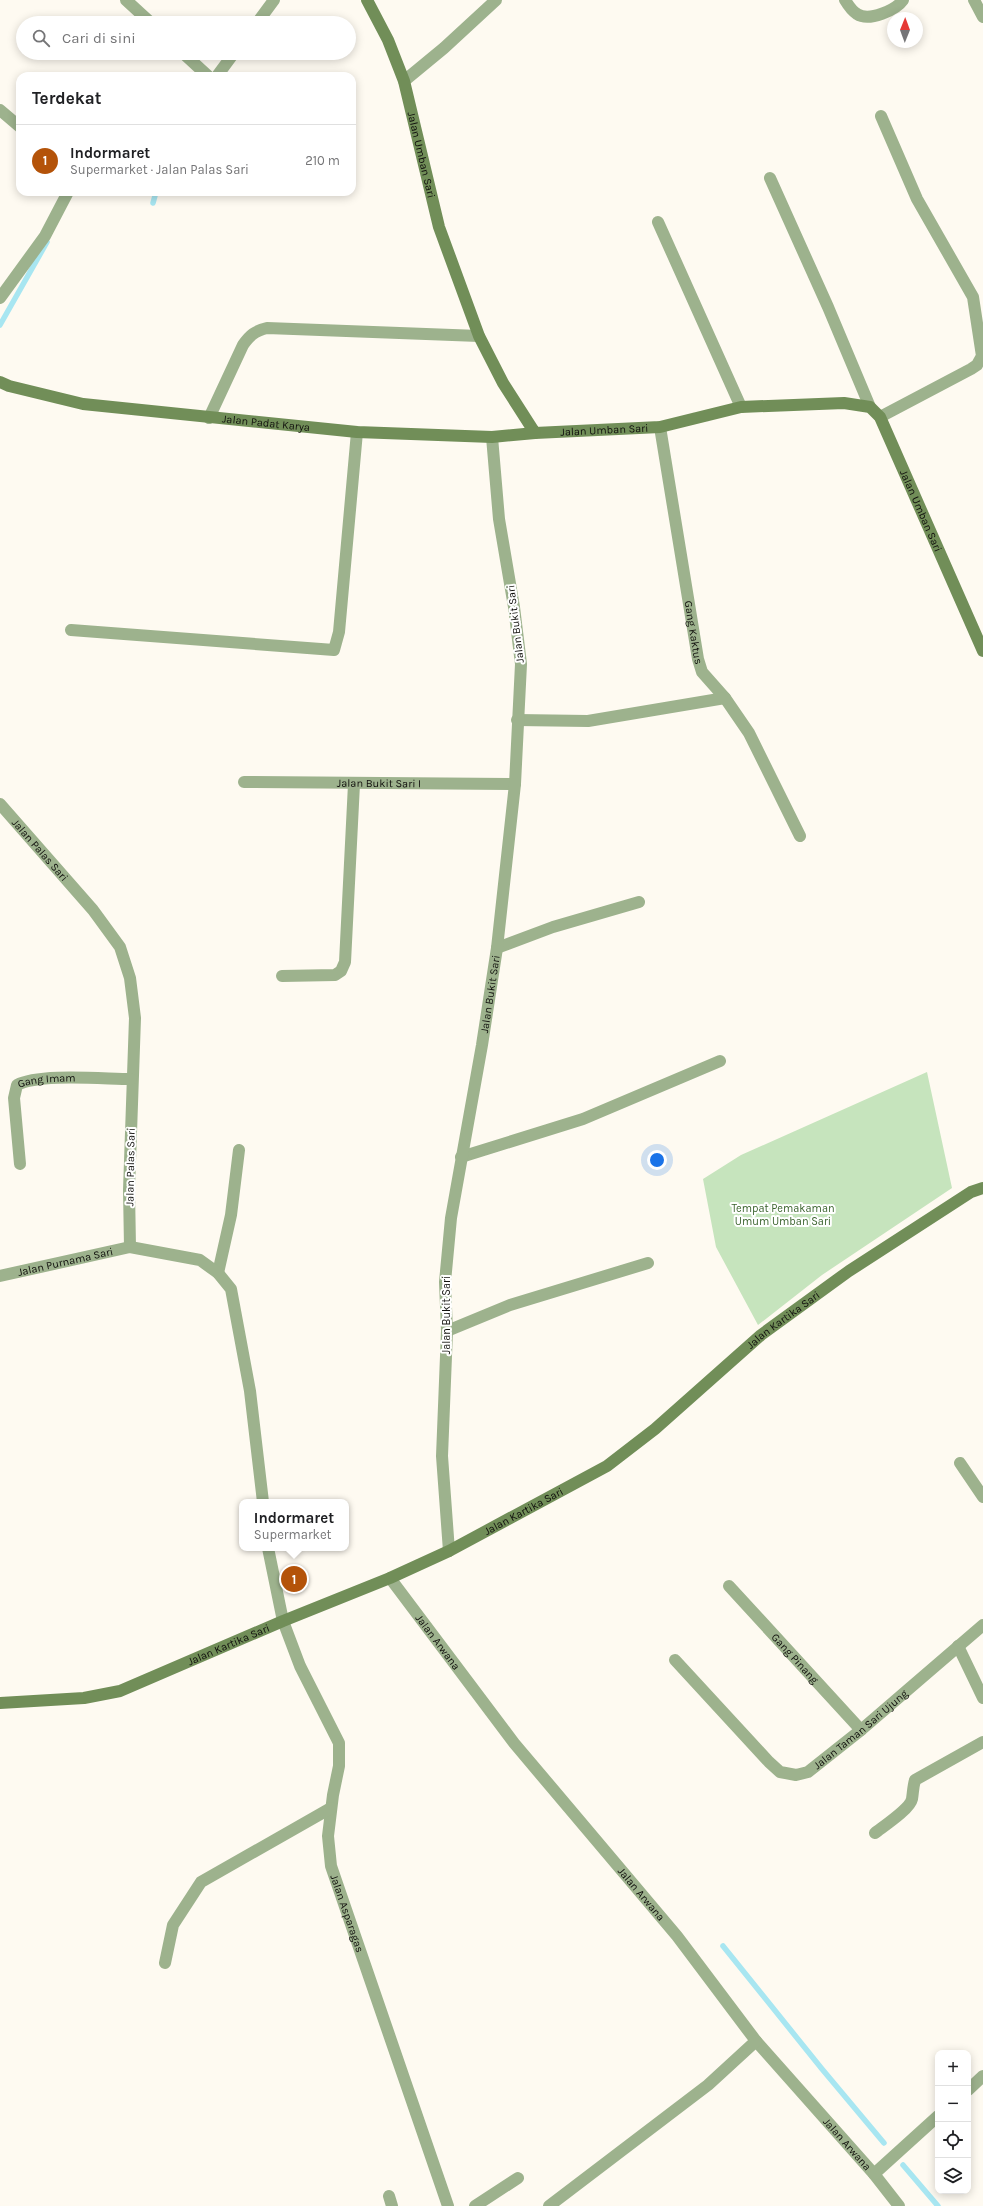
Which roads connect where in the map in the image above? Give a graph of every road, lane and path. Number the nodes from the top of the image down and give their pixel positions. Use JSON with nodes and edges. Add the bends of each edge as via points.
{"nodes":[{"id":1,"x":126,"y":0,"type":"edge"},
{"id":2,"x":274,"y":0,"type":"edge"},
{"id":3,"x":367,"y":0,"type":"edge"},
{"id":4,"x":496,"y":0,"type":"edge"},
{"id":5,"x":845,"y":0,"type":"edge"},
{"id":6,"x":903,"y":0,"type":"edge"},
{"id":7,"x":974,"y":0,"type":"edge"},
{"id":8,"x":143,"y":16,"type":"edge"},
{"id":9,"x":262,"y":16,"type":"edge"},
{"id":10,"x":983,"y":17,"type":"edge"},
{"id":11,"x":191,"y":60,"type":"edge"},
{"id":12,"x":229,"y":60,"type":"edge"},
{"id":13,"x":204,"y":72,"type":"edge"},
{"id":14,"x":220,"y":72,"type":"edge"},
{"id":15,"x":404,"y":81,"type":"junction"},
{"id":16,"x":0,"y":110,"type":"edge"},
{"id":17,"x":881,"y":116,"type":"dead end"},
{"id":18,"x":16,"y":124,"type":"edge"},
{"id":19,"x":770,"y":178,"type":"dead end"},
{"id":20,"x":66,"y":196,"type":"edge"},
{"id":21,"x":658,"y":222,"type":"dead end"},
{"id":22,"x":0,"y":298,"type":"edge"},
{"id":23,"x":479,"y":336,"type":"junction"},
{"id":24,"x":980,"y":366,"type":"edge"},
{"id":25,"x":0,"y":382,"type":"edge"},
{"id":26,"x":741,"y":407,"type":"junction"},
{"id":27,"x":870,"y":407,"type":"junction"},
{"id":28,"x":880,"y":417,"type":"junction"},
{"id":29,"x":208,"y":418,"type":"junction"},
{"id":30,"x":660,"y":427,"type":"junction"},
{"id":31,"x":356,"y":432,"type":"junction"},
{"id":32,"x":535,"y":433,"type":"junction"},
{"id":33,"x":492,"y":437,"type":"junction"},
{"id":34,"x":71,"y":630,"type":"dead end"},
{"id":35,"x":983,"y":651,"type":"edge"},
{"id":36,"x":725,"y":698,"type":"junction"},
{"id":37,"x":517,"y":720,"type":"junction"},
{"id":38,"x":244,"y":782,"type":"dead end"},
{"id":39,"x":354,"y":784,"type":"junction"},
{"id":40,"x":515,"y":784,"type":"junction"},
{"id":41,"x":0,"y":804,"type":"edge"},
{"id":42,"x":800,"y":836,"type":"dead end"},
{"id":43,"x":639,"y":902,"type":"dead end"},
{"id":44,"x":497,"y":948,"type":"junction"},
{"id":45,"x":282,"y":976,"type":"dead end"},
{"id":46,"x":720,"y":1061,"type":"dead end"},
{"id":47,"x":131,"y":1079,"type":"junction"},
{"id":48,"x":239,"y":1150,"type":"dead end"},
{"id":49,"x":460,"y":1157,"type":"junction"},
{"id":50,"x":20,"y":1164,"type":"dead end"},
{"id":51,"x":983,"y":1188,"type":"edge"},
{"id":52,"x":130,"y":1247,"type":"junction"},
{"id":53,"x":648,"y":1263,"type":"dead end"},
{"id":54,"x":218,"y":1273,"type":"junction"},
{"id":55,"x":0,"y":1276,"type":"edge"},
{"id":56,"x":447,"y":1331,"type":"junction"},
{"id":57,"x":960,"y":1463,"type":"dead end"},
{"id":58,"x":983,"y":1497,"type":"edge"},
{"id":59,"x":263,"y":1499,"type":"edge"},
{"id":60,"x":269,"y":1551,"type":"edge"},
{"id":61,"x":448,"y":1551,"type":"junction"},
{"id":62,"x":390,"y":1578,"type":"junction"},
{"id":63,"x":729,"y":1586,"type":"dead end"},
{"id":64,"x":283,"y":1621,"type":"junction"},
{"id":65,"x":983,"y":1624,"type":"edge"},
{"id":66,"x":958,"y":1646,"type":"junction"},
{"id":67,"x":676,"y":1660,"type":"dead end"},
{"id":68,"x":983,"y":1698,"type":"edge"},
{"id":69,"x":0,"y":1703,"type":"edge"},
{"id":70,"x":861,"y":1730,"type":"junction"},
{"id":71,"x":983,"y":1742,"type":"edge"},
{"id":72,"x":331,"y":1808,"type":"junction"},
{"id":73,"x":875,"y":1833,"type":"dead end"},
{"id":74,"x":165,"y":1963,"type":"dead end"},
{"id":75,"x":756,"y":2041,"type":"junction"},
{"id":76,"x":983,"y":2076,"type":"edge"},
{"id":77,"x":971,"y":2087,"type":"edge"},
{"id":78,"x":935,"y":2119,"type":"edge"},
{"id":79,"x":874,"y":2174,"type":"junction"},
{"id":80,"x":518,"y":2178,"type":"dead end"},
{"id":81,"x":448,"y":2206,"type":"edge"},
{"id":82,"x":475,"y":2206,"type":"edge"},
{"id":83,"x":550,"y":2206,"type":"edge"},
{"id":84,"x":899,"y":2206,"type":"edge"}],
"edges":[{"from":1,"to":8,"type":"street"},
{"from":2,"to":9,"type":"street"},
{"from":3,"to":15,"type":"street","name":"Jalan Umban Sari","via":[[388,40]]},
{"from":4,"to":15,"type":"street"},
{"from":5,"to":6,"type":"street","via":[[862,16],[873,16],[890,10],[900,5]]},
{"from":7,"to":10,"type":"street"},
{"from":11,"to":13,"type":"street"},
{"from":12,"to":14,"type":"street"},
{"from":15,"to":23,"type":"street","name":"Jalan Umban Sari","via":[[439,227]]},
{"from":16,"to":18,"type":"street"},
{"from":17,"to":24,"type":"street","via":[[917,199],[973,297],[982,356]]},
{"from":19,"to":27,"type":"street"},
{"from":20,"to":22,"type":"street","via":[[45,236]]},
{"from":21,"to":26,"type":"street"},
{"from":23,"to":29,"type":"street","via":[[267,328],[257,330],[248,336]]},
{"from":23,"to":32,"type":"street","name":"Jalan Umban Sari","via":[[503,383]]},
{"from":24,"to":28,"type":"street"},
{"from":25,"to":29,"type":"street","name":"Jalan Padat Karya","via":[[83,404]]},
{"from":26,"to":27,"type":"street","name":"Jalan Umban Sari","via":[[844,403]]},
{"from":26,"to":30,"type":"street","name":"Jalan Umban Sari"},
{"from":27,"to":28,"type":"street","name":"Jalan Umban Sari"},
{"from":28,"to":35,"type":"street","name":"Jalan Umban Sari"},
{"from":29,"to":31,"type":"street","name":"Jalan Padat Karya"},
{"from":30,"to":32,"type":"street","name":"Jalan Umban Sari"},
{"from":30,"to":36,"type":"street","name":"Gang Kaktus","via":[[698,659],[702,672]]},
{"from":31,"to":33,"type":"street","name":"Jalan Padat Karya"},
{"from":31,"to":34,"type":"street","via":[[339,632],[334,650]]},
{"from":32,"to":33,"type":"street","name":"Jalan Padat Karya"},
{"from":33,"to":37,"type":"street","name":"Jalan Bukit Sari","via":[[499,519],[514,607],[520,664]]},
{"from":36,"to":37,"type":"street","via":[[588,721]]},
{"from":36,"to":42,"type":"street","name":"Gang Kaktus","via":[[749,733]]},
{"from":37,"to":40,"type":"street","name":"Jalan Bukit Sari"},
{"from":38,"to":39,"type":"street","name":"Jalan Bukit Sari I"},
{"from":39,"to":40,"type":"street","name":"Jalan Bukit Sari I"},
{"from":39,"to":45,"type":"street","via":[[346,962],[335,976]]},
{"from":40,"to":44,"type":"street","name":"Jalan Bukit Sari"},
{"from":41,"to":47,"type":"street","name":"Jalan Palas Sari","via":[[93,910],[120,947],[130,978],[135,1018]]},
{"from":43,"to":44,"type":"street","via":[[553,927]]},
{"from":44,"to":49,"type":"street","name":"Jalan Bukit Sari","via":[[482,1045]]},
{"from":46,"to":49,"type":"street","via":[[583,1119]]},
{"from":47,"to":50,"type":"street","name":"Gang Imam","via":[[42,1078],[17,1085],[14,1098]]},
{"from":47,"to":52,"type":"street","name":"Jalan Palas Sari"},
{"from":48,"to":54,"type":"street","via":[[231,1215]]},
{"from":49,"to":56,"type":"street","name":"Jalan Bukit Sari","via":[[445,1282]]},
{"from":51,"to":61,"type":"street","name":"Jalan Kartika Sari","via":[[971,1192],[848,1272],[761,1335],[655,1429],[607,1466]]},
{"from":52,"to":54,"type":"street","via":[[200,1260]]},
{"from":52,"to":55,"type":"street","name":"Jalan Purnama Sari"},
{"from":53,"to":56,"type":"street","via":[[510,1305]]},
{"from":54,"to":59,"type":"street","via":[[231,1289],[250,1391]]},
{"from":56,"to":61,"type":"street","name":"Jalan Bukit Sari","via":[[442,1456]]},
{"from":57,"to":58,"type":"street"},
{"from":60,"to":64,"type":"street"},
{"from":61,"to":62,"type":"street","name":"Jalan Kartika Sari"},
{"from":62,"to":64,"type":"street","name":"Jalan Kartika Sari"},
{"from":62,"to":75,"type":"street","name":"Jalan Arwana","via":[[514,1743],[677,1936]]},
{"from":63,"to":70,"type":"street","name":"Gang Pinang"},
{"from":64,"to":69,"type":"street","name":"Jalan Kartika Sari","via":[[120,1691],[84,1698]]},
{"from":64,"to":72,"type":"street","name":"Jalan Asparagas","via":[[300,1666],[339,1744],[339,1766]]},
{"from":65,"to":66,"type":"street","name":"Jalan Taman Sari Ujung"},
{"from":66,"to":68,"type":"street"},
{"from":66,"to":70,"type":"street","name":"Jalan Taman Sari Ujung"},
{"from":67,"to":70,"type":"street","name":"Jalan Taman Sari Ujung","via":[[780,1772],[796,1775],[808,1772]]},
{"from":71,"to":73,"type":"street","via":[[915,1780],[912,1799],[906,1808]]},
{"from":72,"to":74,"type":"street","via":[[201,1882],[173,1926]]},
{"from":72,"to":81,"type":"street","name":"Jalan Asparagas","via":[[328,1836],[331,1866]]},
{"from":75,"to":79,"type":"street","name":"Jalan Arwana"},
{"from":75,"to":83,"type":"street","via":[[708,2085]]},
{"from":76,"to":77,"type":"street"},
{"from":78,"to":79,"type":"street"},
{"from":79,"to":84,"type":"street","name":"Jalan Arwana"},
{"from":80,"to":82,"type":"street"}]}
